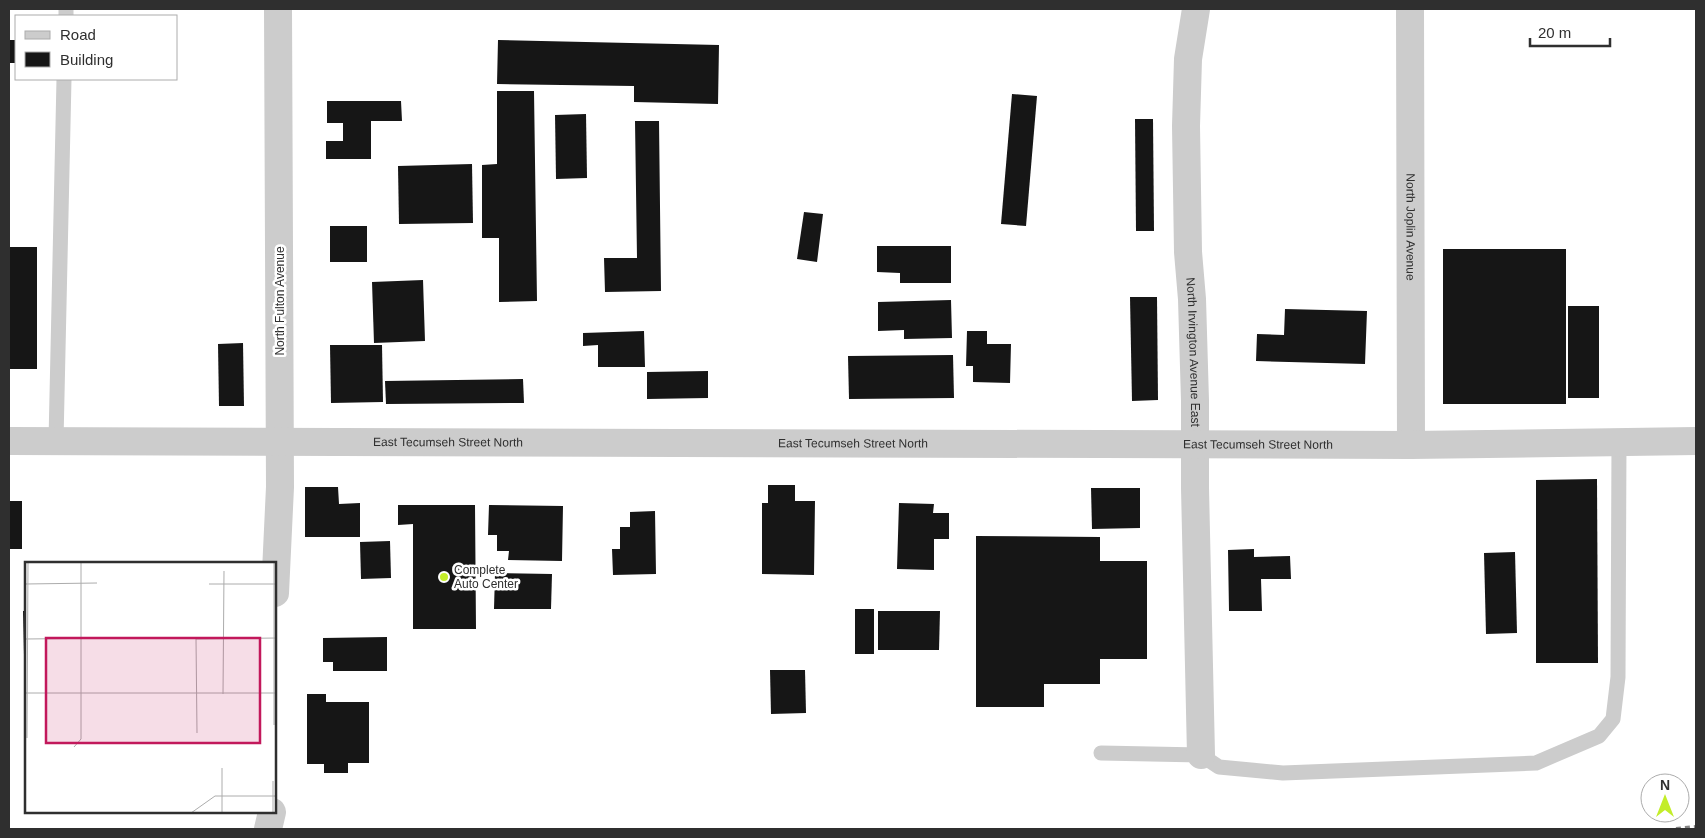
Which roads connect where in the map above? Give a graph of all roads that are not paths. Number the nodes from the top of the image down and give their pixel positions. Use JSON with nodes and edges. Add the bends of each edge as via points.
{"nodes":[{"id":1,"x":278,"y":9,"type":"edge"},
{"id":2,"x":1196,"y":9,"type":"edge"},
{"id":3,"x":1410,"y":9,"type":"edge"},
{"id":4,"x":64,"y":80,"type":"edge"},
{"id":5,"x":9,"y":441,"type":"edge"},
{"id":6,"x":56,"y":441,"type":"junction"},
{"id":7,"x":280,"y":441,"type":"junction"},
{"id":8,"x":1696,"y":441,"type":"edge"},
{"id":9,"x":1619,"y":442,"type":"junction"},
{"id":10,"x":1195,"y":444,"type":"junction"},
{"id":11,"x":1410,"y":445,"type":"junction"},
{"id":12,"x":276,"y":572,"type":"edge"},
{"id":13,"x":1101,"y":753,"type":"dead end"},
{"id":14,"x":1201,"y":755,"type":"junction"},
{"id":15,"x":272,"y":813,"type":"edge"},
{"id":16,"x":268,"y":829,"type":"edge"}],
"edges":[{"from":1,"to":7,"type":"street","name":"North Fulton Avenue"},
{"from":2,"to":10,"type":"street","name":"North Irvington Avenue East","via":[[1188,59],[1186,126]]},
{"from":3,"to":11,"type":"street","name":"North Joplin Avenue"},
{"from":4,"to":6,"type":"lane"},
{"from":5,"to":6,"type":"street","name":"East Tecumseh Street North"},
{"from":6,"to":7,"type":"street","name":"East Tecumseh Street North"},
{"from":7,"to":10,"type":"street","name":"East Tecumseh Street North"},
{"from":7,"to":12,"type":"street","name":"North Fulton Avenue"},
{"from":8,"to":9,"type":"street","name":"East Tecumseh Street North"},
{"from":9,"to":11,"type":"street","name":"East Tecumseh Street North"},
{"from":9,"to":14,"type":"lane","via":[[1618,677],[1613,719],[1599,736],[1536,763],[1283,773],[1219,767]]},
{"from":10,"to":11,"type":"street","name":"East Tecumseh Street North"},
{"from":10,"to":14,"type":"street","name":"North Irvington Avenue East"},
{"from":13,"to":14,"type":"lane"},
{"from":15,"to":16,"type":"street"}]}
